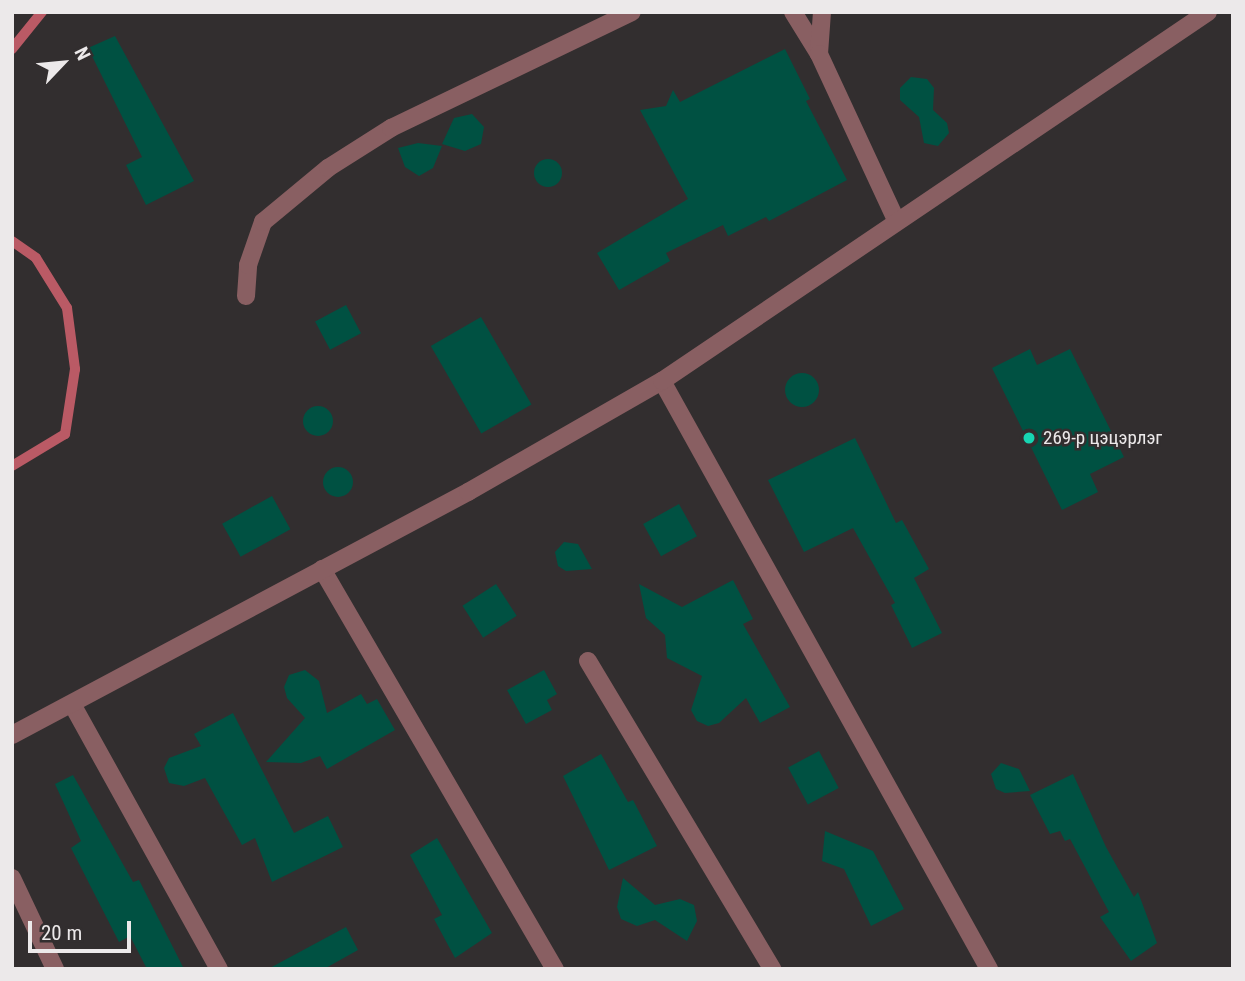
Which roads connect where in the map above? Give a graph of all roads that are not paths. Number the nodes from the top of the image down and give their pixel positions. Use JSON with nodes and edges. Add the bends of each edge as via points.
{"nodes":[{"id":1,"x":632,"y":12,"type":"edge"},
{"id":2,"x":793,"y":12,"type":"edge"},
{"id":3,"x":822,"y":12,"type":"edge"},
{"id":4,"x":1208,"y":12,"type":"edge"},
{"id":5,"x":819,"y":54,"type":"junction"},
{"id":6,"x":896,"y":220,"type":"junction"},
{"id":7,"x":246,"y":296,"type":"dead end"},
{"id":8,"x":662,"y":382,"type":"junction"},
{"id":9,"x":322,"y":569,"type":"junction"},
{"id":10,"x":589,"y":661,"type":"dead end"},
{"id":11,"x":72,"y":704,"type":"junction"},
{"id":12,"x":12,"y":735,"type":"edge"},
{"id":13,"x":12,"y":878,"type":"edge"},
{"id":14,"x":55,"y":969,"type":"edge"},
{"id":15,"x":219,"y":969,"type":"edge"},
{"id":16,"x":555,"y":969,"type":"edge"},
{"id":17,"x":772,"y":969,"type":"edge"},
{"id":18,"x":989,"y":969,"type":"edge"}],
"edges":[{"from":1,"to":7,"type":"street","via":[[391,128],[328,168],[263,222],[248,265]]},
{"from":2,"to":5,"type":"street"},
{"from":3,"to":5,"type":"street"},
{"from":4,"to":6,"type":"street"},
{"from":5,"to":6,"type":"street"},
{"from":6,"to":8,"type":"street"},
{"from":8,"to":9,"type":"street"},
{"from":8,"to":18,"type":"street"},
{"from":9,"to":11,"type":"street"},
{"from":9,"to":16,"type":"street"},
{"from":10,"to":17,"type":"street"},
{"from":11,"to":12,"type":"street"},
{"from":11,"to":15,"type":"street"},
{"from":13,"to":14,"type":"street"}]}
